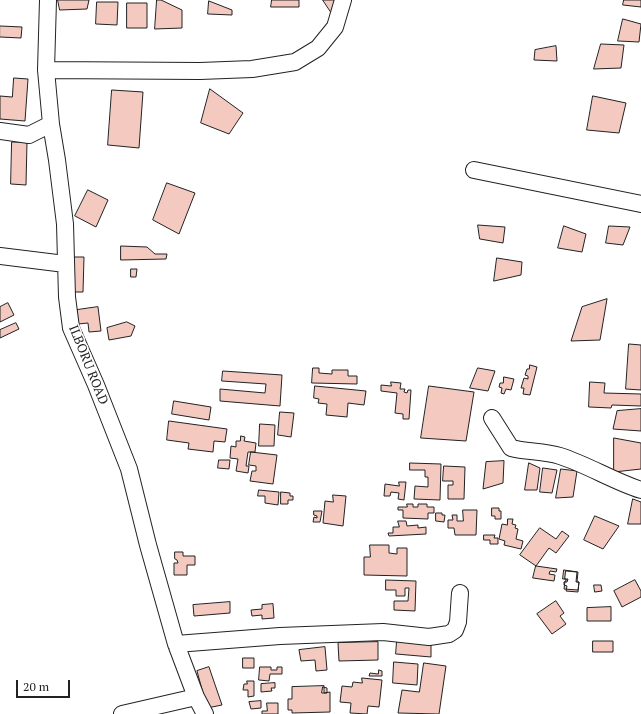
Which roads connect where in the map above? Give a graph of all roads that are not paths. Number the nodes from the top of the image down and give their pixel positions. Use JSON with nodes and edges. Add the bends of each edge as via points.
{"nodes":[{"id":1,"x":48,"y":0,"type":"edge"},
{"id":2,"x":343,"y":0,"type":"edge"},
{"id":3,"x":46,"y":70,"type":"junction"},
{"id":4,"x":51,"y":124,"type":"junction"},
{"id":5,"x":0,"y":131,"type":"edge"},
{"id":6,"x":474,"y":170,"type":"dead end"},
{"id":7,"x":641,"y":204,"type":"edge"},
{"id":8,"x":0,"y":256,"type":"edge"},
{"id":9,"x":65,"y":264,"type":"junction"},
{"id":10,"x":492,"y":418,"type":"dead end"},
{"id":11,"x":641,"y":490,"type":"edge"},
{"id":12,"x":460,"y":594,"type":"dead end"},
{"id":13,"x":176,"y":644,"type":"junction"},
{"id":14,"x":196,"y":697,"type":"junction"},
{"id":15,"x":122,"y":714,"type":"edge"},
{"id":16,"x":205,"y":714,"type":"edge"}],
"edges":[{"from":1,"to":3,"type":"street","name":"ILBORU ROAD"},
{"from":2,"to":3,"type":"street","via":[[335,27],[318,48],[295,62],[252,69],[200,72]]},
{"from":3,"to":4,"type":"street","name":"ILBORU ROAD"},
{"from":4,"to":5,"type":"street","via":[[29,135]]},
{"from":4,"to":9,"type":"street","name":"ILBORU ROAD","via":[[65,224]]},
{"from":6,"to":7,"type":"street"},
{"from":8,"to":9,"type":"street"},
{"from":9,"to":13,"type":"street","name":"ILBORU ROAD","via":[[71,328],[129,469]]},
{"from":10,"to":11,"type":"street","via":[[511,448],[561,456]]},
{"from":12,"to":13,"type":"street","via":[[458,622],[455,630],[449,634],[429,637],[383,632]]},
{"from":13,"to":14,"type":"street","name":"ILBORU ROAD"},
{"from":14,"to":15,"type":"street"},
{"from":14,"to":16,"type":"street","name":"ILBORU ROAD"}]}
